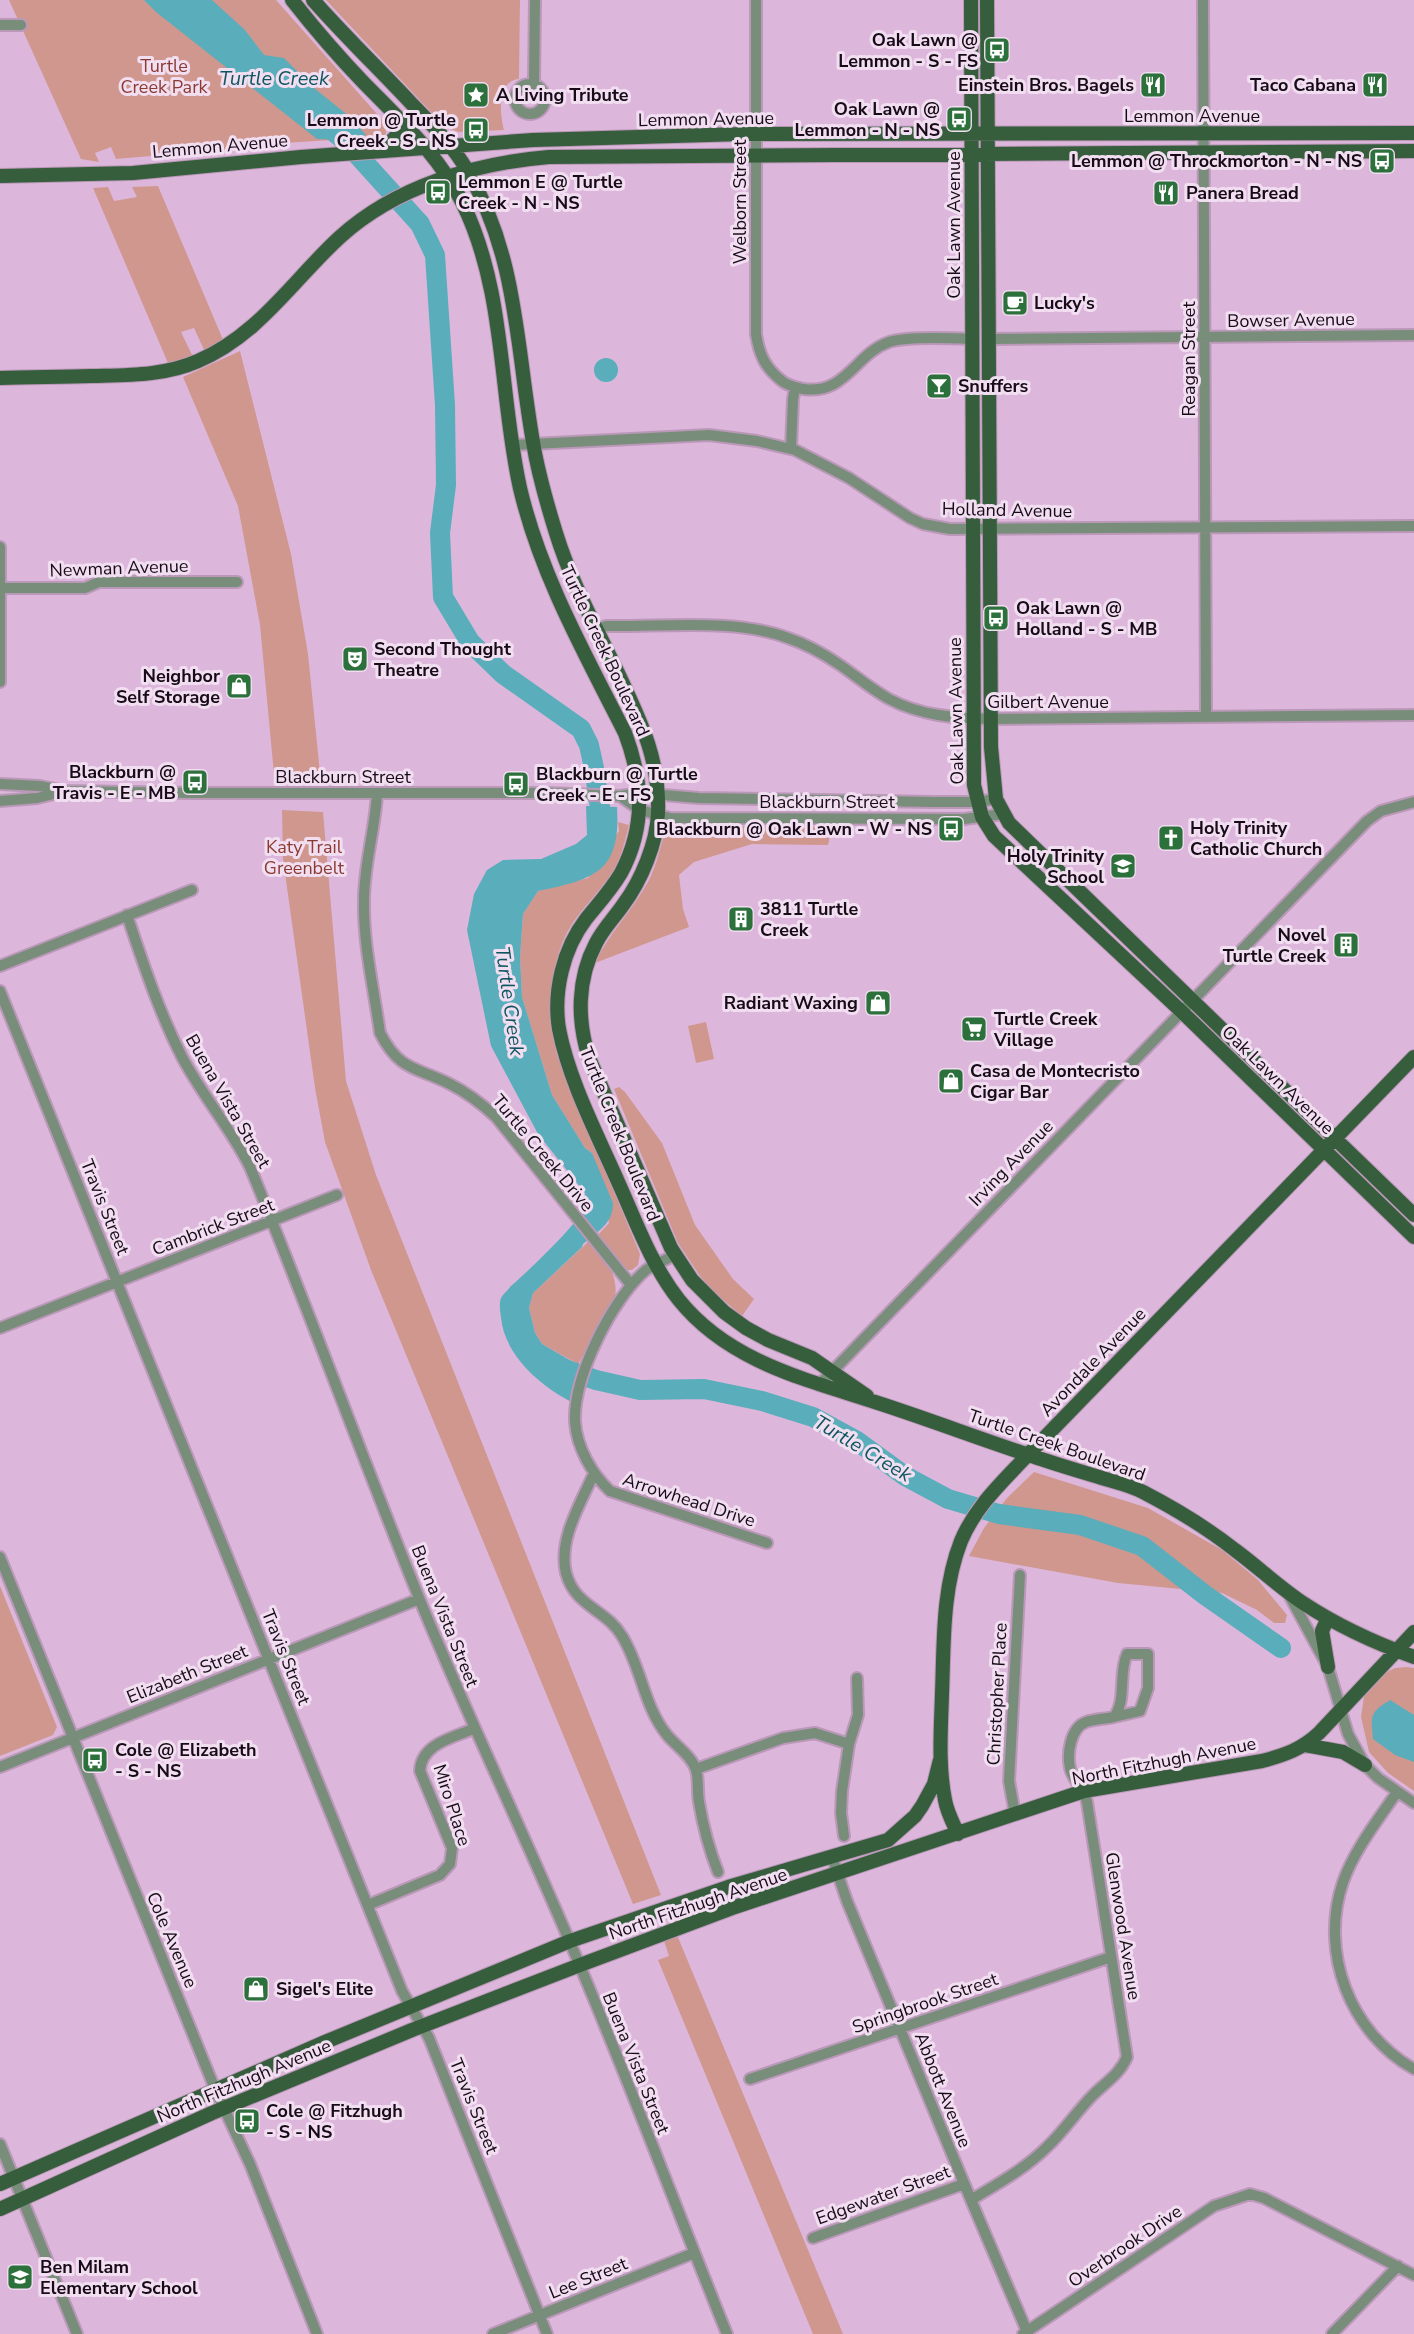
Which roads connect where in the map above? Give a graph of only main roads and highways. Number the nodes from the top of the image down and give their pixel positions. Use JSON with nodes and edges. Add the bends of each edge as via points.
{"nodes":[{"id":1,"x":292,"y":0,"type":"edge"},
{"id":2,"x":313,"y":0,"type":"edge"},
{"id":3,"x":971,"y":0,"type":"edge"},
{"id":4,"x":987,"y":0,"type":"edge"},
{"id":5,"x":399,"y":119,"type":"junction"},
{"id":6,"x":1414,"y":133,"type":"edge"},
{"id":7,"x":972,"y":134,"type":"junction"},
{"id":8,"x":988,"y":135,"type":"junction"},
{"id":9,"x":452,"y":147,"type":"junction"},
{"id":10,"x":390,"y":149,"type":"junction"},
{"id":11,"x":428,"y":149,"type":"junction"},
{"id":12,"x":1414,"y":151,"type":"edge"},
{"id":13,"x":972,"y":153,"type":"junction"},
{"id":14,"x":988,"y":153,"type":"junction"},
{"id":15,"x":467,"y":171,"type":"junction"},
{"id":16,"x":0,"y":176,"type":"edge"},
{"id":17,"x":447,"y":177,"type":"junction"},
{"id":18,"x":516,"y":319,"type":"junction"},
{"id":19,"x":496,"y":323,"type":"junction"},
{"id":20,"x":972,"y":339,"type":"junction"},
{"id":21,"x":988,"y":339,"type":"junction"},
{"id":22,"x":0,"y":378,"type":"edge"},
{"id":23,"x":597,"y":630,"type":"junction"},
{"id":24,"x":577,"y":638,"type":"junction"},
{"id":25,"x":1093,"y":905,"type":"junction"},
{"id":26,"x":1080,"y":917,"type":"junction"},
{"id":27,"x":1414,"y":1057,"type":"edge"},
{"id":28,"x":599,"y":1083,"type":"junction"},
{"id":29,"x":579,"y":1090,"type":"junction"},
{"id":30,"x":1335,"y":1138,"type":"junction"},
{"id":31,"x":1324,"y":1150,"type":"junction"},
{"id":32,"x":1414,"y":1215,"type":"edge"},
{"id":33,"x":1414,"y":1237,"type":"edge"},
{"id":34,"x":746,"y":1328,"type":"junction"},
{"id":35,"x":734,"y":1348,"type":"junction"},
{"id":36,"x":873,"y":1401,"type":"junction"},
{"id":37,"x":1023,"y":1460,"type":"junction"},
{"id":38,"x":1328,"y":1618,"type":"junction"},
{"id":39,"x":1414,"y":1632,"type":"edge"},
{"id":40,"x":1397,"y":1650,"type":"junction"},
{"id":41,"x":1414,"y":1657,"type":"edge"},
{"id":42,"x":1328,"y":1667,"type":"road end"},
{"id":43,"x":1305,"y":1746,"type":"junction"},
{"id":44,"x":940,"y":1760,"type":"junction"},
{"id":45,"x":1365,"y":1765,"type":"road end"},
{"id":46,"x":958,"y":1834,"type":"junction"},
{"id":47,"x":888,"y":1840,"type":"joint"},
{"id":48,"x":728,"y":1887,"type":"junction"},
{"id":49,"x":735,"y":1907,"type":"junction"},
{"id":50,"x":0,"y":2184,"type":"edge"},
{"id":51,"x":0,"y":2209,"type":"edge"}],
"edges":[{"from":1,"to":5,"type":"main road","name":"Turtle Creek Boulevard"},
{"from":2,"to":9,"type":"main road","name":"Turtle Creek Boulevard"},
{"from":3,"to":7,"type":"main road","name":"Oak Lawn Avenue"},
{"from":4,"to":8,"type":"main road","name":"Oak Lawn Avenue"},
{"from":5,"to":10,"type":"main road"},
{"from":5,"to":11,"type":"main road","name":"Turtle Creek Boulevard"},
{"from":6,"to":8,"type":"main road","name":"Lemmon Avenue"},
{"from":7,"to":8,"type":"main road","name":"Lemmon Avenue"},
{"from":7,"to":9,"type":"main road","name":"Lemmon Avenue","via":[[533,140]]},
{"from":7,"to":13,"type":"main road","name":"Oak Lawn Avenue"},
{"from":8,"to":14,"type":"main road","name":"Oak Lawn Avenue"},
{"from":9,"to":11,"type":"main road","name":"Lemmon Avenue"},
{"from":9,"to":15,"type":"main road","name":"Turtle Creek Boulevard"},
{"from":10,"to":11,"type":"main road","name":"Lemmon Avenue"},
{"from":10,"to":16,"type":"main road","name":"Lemmon Avenue","via":[[133,173]]},
{"from":11,"to":17,"type":"main road","name":"Turtle Creek Boulevard"},
{"from":12,"to":14,"type":"main road","name":"Lemmon Avenue"},
{"from":13,"to":14,"type":"main road","name":"Lemmon Avenue"},
{"from":13,"to":15,"type":"main road","name":"Lemmon Avenue","via":[[549,157],[495,163]]},
{"from":13,"to":20,"type":"main road","name":"Oak Lawn Avenue"},
{"from":14,"to":21,"type":"main road","name":"Oak Lawn Avenue"},
{"from":15,"to":17,"type":"main road","name":"Lemmon Avenue"},
{"from":15,"to":18,"type":"main road","name":"Turtle Creek Boulevard","via":[[499,240]]},
{"from":17,"to":19,"type":"main road","name":"Turtle Creek Boulevard","via":[[465,207],[477,241]]},
{"from":17,"to":22,"type":"main road","name":"Lemmon Avenue","via":[[383,207],[342,236],[258,324],[195,362],[139,375]]},
{"from":18,"to":19,"type":"main road"},
{"from":18,"to":23,"type":"main road","name":"Turtle Creek Boulevard","via":[[533,444],[556,534]]},
{"from":19,"to":24,"type":"main road","name":"Turtle Creek Boulevard","via":[[520,487],[534,538]]},
{"from":20,"to":21,"type":"main road"},
{"from":20,"to":26,"type":"main road","name":"Oak Lawn Avenue","via":[[977,802],[994,836]]},
{"from":21,"to":25,"type":"main road","name":"Oak Lawn Avenue","via":[[990,719],[996,799],[1003,814],[1038,853]]},
{"from":23,"to":24,"type":"main road"},
{"from":23,"to":28,"type":"main road","name":"Turtle Creek Boulevard","via":[[645,730],[658,794],[658,816],[638,884],[596,943],[584,975],[582,1031]]},
{"from":24,"to":29,"type":"main road","name":"Turtle Creek Boulevard","via":[[625,733],[640,793],[640,810],[627,859],[583,922],[562,971],[559,1029]]},
{"from":25,"to":26,"type":"main road"},
{"from":25,"to":30,"type":"main road","name":"Oak Lawn Avenue"},
{"from":26,"to":31,"type":"main road","name":"Oak Lawn Avenue"},
{"from":27,"to":30,"type":"main road","name":"Avondale Avenue"},
{"from":28,"to":29,"type":"main road"},
{"from":28,"to":34,"type":"main road","name":"Turtle Creek Boulevard","via":[[675,1255],[708,1298]]},
{"from":29,"to":35,"type":"main road","name":"Turtle Creek Boulevard","via":[[656,1265],[692,1314]]},
{"from":30,"to":31,"type":"main road","name":"Avondale Avenue"},
{"from":30,"to":32,"type":"main road","name":"Oak Lawn Avenue"},
{"from":31,"to":33,"type":"main road","name":"Oak Lawn Avenue"},
{"from":31,"to":37,"type":"main road","name":"Avondale Avenue"},
{"from":34,"to":35,"type":"main road"},
{"from":34,"to":36,"type":"main road","name":"Turtle Creek Boulevard","via":[[812,1358]]},
{"from":35,"to":36,"type":"main road","name":"Turtle Creek Boulevard","via":[[819,1385]]},
{"from":36,"to":37,"type":"main road","name":"Turtle Creek Boulevard"},
{"from":37,"to":38,"type":"main road","name":"Turtle Creek Boulevard","via":[[1140,1490],[1213,1534],[1283,1589]]},
{"from":37,"to":44,"type":"main road","name":"Avondale Avenue","via":[[978,1509],[951,1573]]},
{"from":38,"to":40,"type":"main road","via":[[1355,1634]]},
{"from":38,"to":42,"type":"main road","via":[[1322,1630]]},
{"from":39,"to":40,"type":"main road","name":"North Fitzhugh Avenue"},
{"from":40,"to":41,"type":"main road"},
{"from":40,"to":43,"type":"main road","name":"North Fitzhugh Avenue"},
{"from":43,"to":45,"type":"main road","via":[[1343,1752]]},
{"from":43,"to":46,"type":"main road","name":"North Fitzhugh Avenue","via":[[1262,1761],[1084,1791]]},
{"from":44,"to":46,"type":"main road","name":"Avondale Avenue","via":[[945,1799]]},
{"from":44,"to":47,"type":"main road","name":"Avondale Avenue","via":[[922,1806]]},
{"from":46,"to":49,"type":"main road","name":"North Fitzhugh Avenue"},
{"from":47,"to":48,"type":"main road","name":"North Fitzhugh Avenue"},
{"from":48,"to":49,"type":"main road"},
{"from":48,"to":50,"type":"main road","name":"North Fitzhugh Avenue","via":[[570,1941],[410,2006]]},
{"from":49,"to":51,"type":"main road","name":"North Fitzhugh Avenue","via":[[422,2026],[224,2108]]}]}
